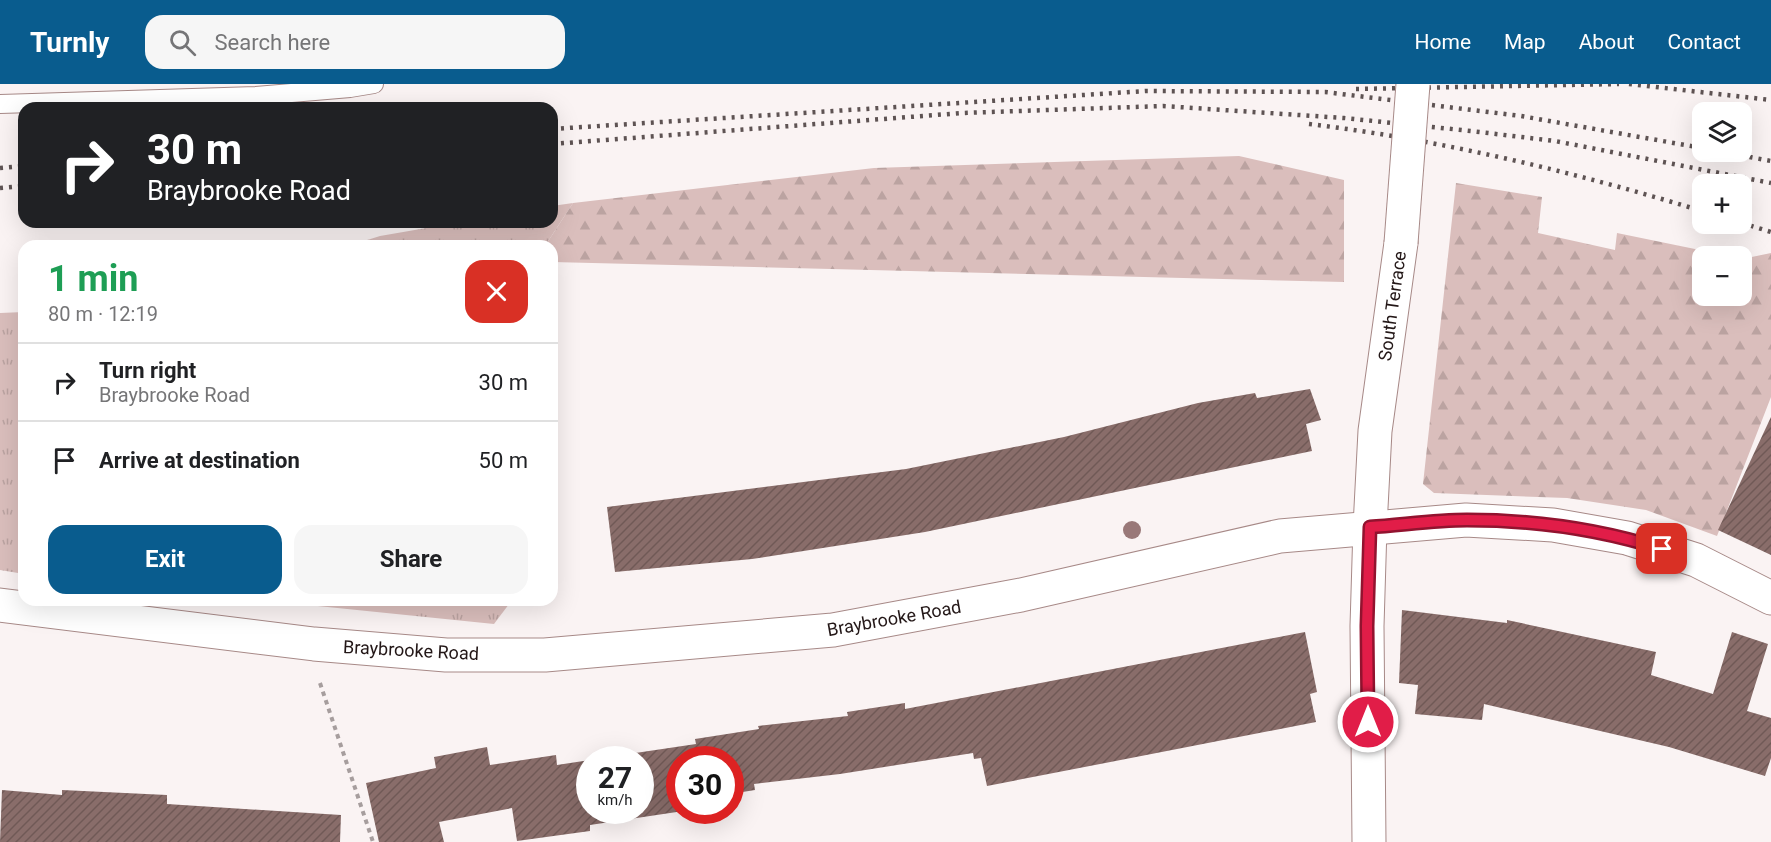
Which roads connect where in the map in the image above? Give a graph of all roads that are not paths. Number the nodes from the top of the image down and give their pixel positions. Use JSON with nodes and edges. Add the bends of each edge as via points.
{"nodes":[{"id":1,"x":374,"y":84,"type":"edge"},
{"id":2,"x":1413,"y":84,"type":"edge"},
{"id":3,"x":64,"y":102,"type":"edge"},
{"id":4,"x":18,"y":103,"type":"edge"},
{"id":5,"x":0,"y":104,"type":"edge"},
{"id":6,"x":1370,"y":527,"type":"junction"},
{"id":7,"x":1771,"y":598,"type":"edge"},
{"id":8,"x":0,"y":605,"type":"edge"},
{"id":9,"x":1369,"y":842,"type":"edge"}],
"edges":[{"from":1,"to":3,"type":"lane","via":[[256,96]]},
{"from":2,"to":6,"type":"street","name":"South Terrace","bridge":true,"via":[[1401,243],[1375,431]]},
{"from":4,"to":5,"type":"lane"},
{"from":6,"to":7,"type":"street","name":"Braybrooke Road","via":[[1466,520],[1553,525],[1627,538],[1696,560]]},
{"from":6,"to":8,"type":"street","name":"Braybrooke Road","via":[[1280,536],[1021,595],[833,630],[545,655],[446,655],[314,644]]},
{"from":6,"to":9,"type":"street","name":"South Terrace"}]}
